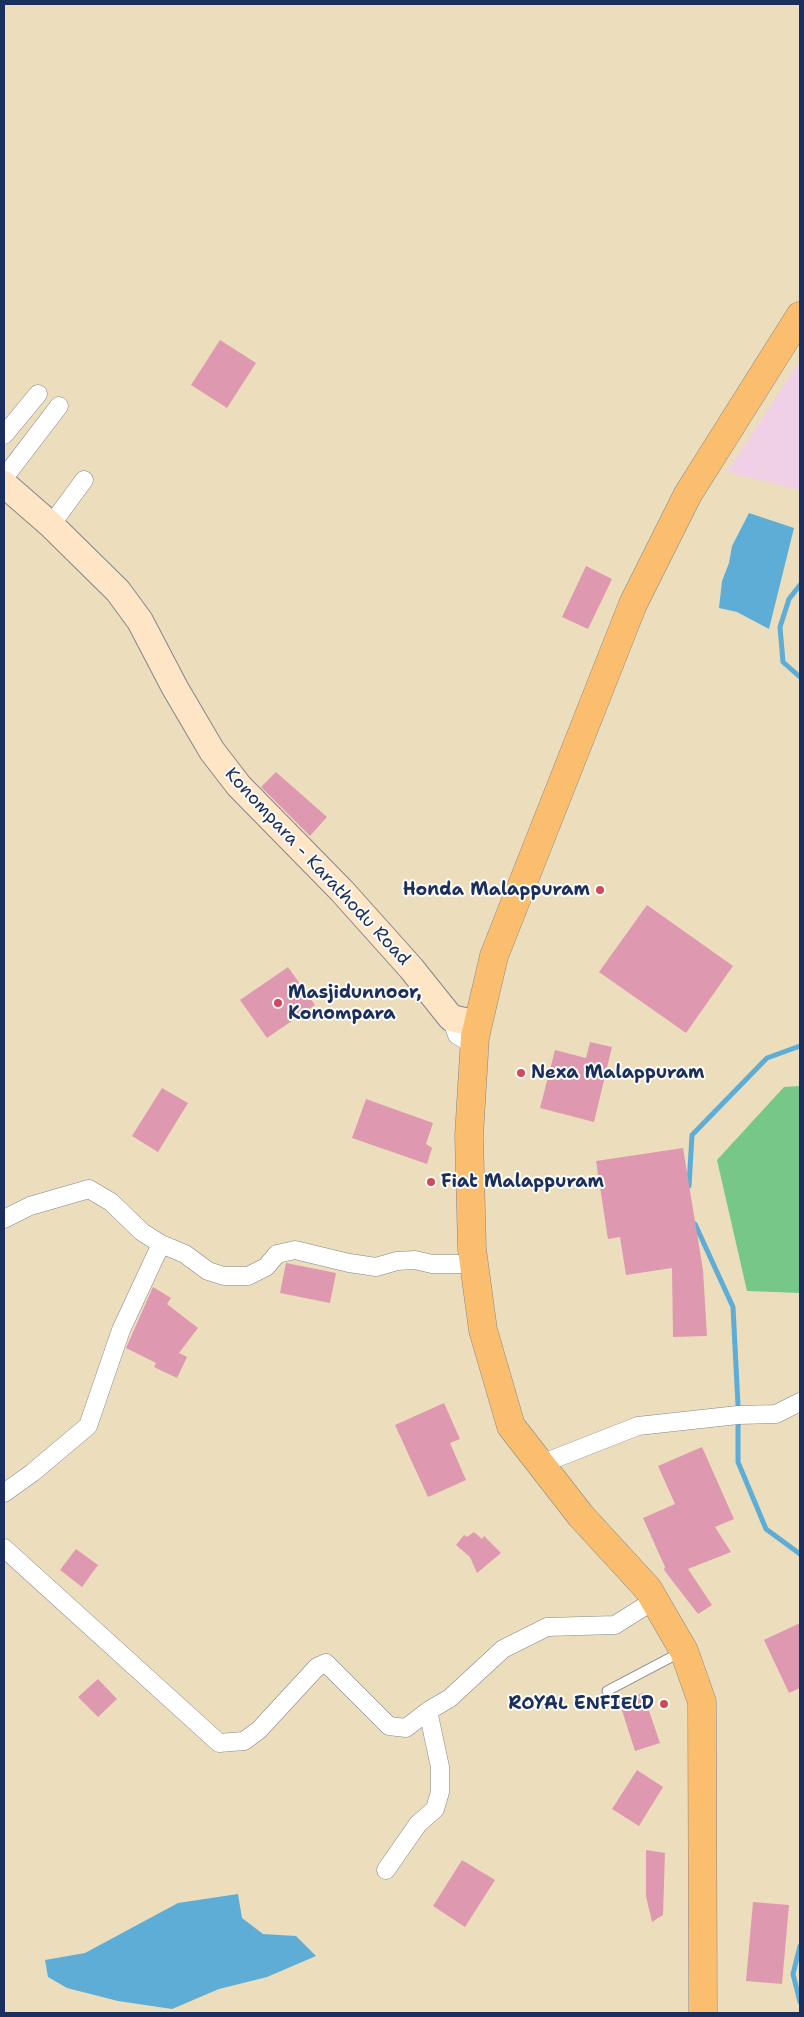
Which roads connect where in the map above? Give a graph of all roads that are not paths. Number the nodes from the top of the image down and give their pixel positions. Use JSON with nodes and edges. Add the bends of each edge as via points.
{"nodes":[{"id":1,"x":800,"y":316,"type":"edge"},
{"id":2,"x":38,"y":394,"type":"dead end"},
{"id":3,"x":60,"y":406,"type":"dead end"},
{"id":4,"x":4,"y":435,"type":"edge"},
{"id":5,"x":84,"y":480,"type":"dead end"},
{"id":6,"x":5,"y":486,"type":"edge"},
{"id":7,"x":51,"y":525,"type":"junction"},
{"id":8,"x":477,"y":1035,"type":"junction"},
{"id":9,"x":4,"y":1220,"type":"edge"},
{"id":10,"x":161,"y":1244,"type":"junction"},
{"id":11,"x":474,"y":1264,"type":"junction"},
{"id":12,"x":800,"y":1402,"type":"edge"},
{"id":13,"x":541,"y":1464,"type":"junction"},
{"id":14,"x":4,"y":1493,"type":"edge"},
{"id":15,"x":4,"y":1548,"type":"edge"},
{"id":16,"x":653,"y":1601,"type":"junction"},
{"id":17,"x":684,"y":1650,"type":"junction"},
{"id":18,"x":607,"y":1691,"type":"dead end"},
{"id":19,"x":428,"y":1711,"type":"junction"},
{"id":20,"x":386,"y":1870,"type":"dead end"},
{"id":21,"x":703,"y":2013,"type":"edge"}],
"edges":[{"from":1,"to":8,"type":"highway","via":[[688,494],[633,604],[494,956]]},
{"from":2,"to":4,"type":"street"},
{"from":3,"to":6,"type":"street"},
{"from":5,"to":7,"type":"street"},
{"from":6,"to":7,"type":"main road","name":"Konompara - Karathodu Road"},
{"from":7,"to":8,"type":"main road","name":"Konompara - Karathodu Road","via":[[118,591],[140,621],[196,725],[239,786],[342,891],[452,1018]]},
{"from":8,"to":11,"type":"highway","via":[[469,1136]]},
{"from":9,"to":10,"type":"street","via":[[30,1206],[89,1190],[110,1202],[142,1232]]},
{"from":10,"to":11,"type":"street","via":[[185,1254],[208,1271],[224,1276],[248,1276],[266,1267],[277,1254],[295,1250],[376,1267],[415,1260],[432,1264]]},
{"from":10,"to":14,"type":"street","via":[[121,1330],[88,1426]]},
{"from":11,"to":13,"type":"highway","via":[[483,1330],[511,1426]]},
{"from":12,"to":13,"type":"street","via":[[776,1414],[638,1426]]},
{"from":13,"to":16,"type":"highway","via":[[581,1516],[648,1589]]},
{"from":15,"to":19,"type":"street","via":[[219,1743],[244,1741],[259,1730],[317,1667],[326,1663],[389,1726],[406,1728]]},
{"from":16,"to":17,"type":"highway"},
{"from":16,"to":19,"type":"street","via":[[615,1625],[547,1627],[503,1649],[450,1698]]},
{"from":17,"to":18,"type":"lane"},
{"from":17,"to":21,"type":"highway","via":[[702,1702]]},
{"from":19,"to":20,"type":"street","via":[[440,1767],[440,1792],[435,1809],[418,1824]]}]}
